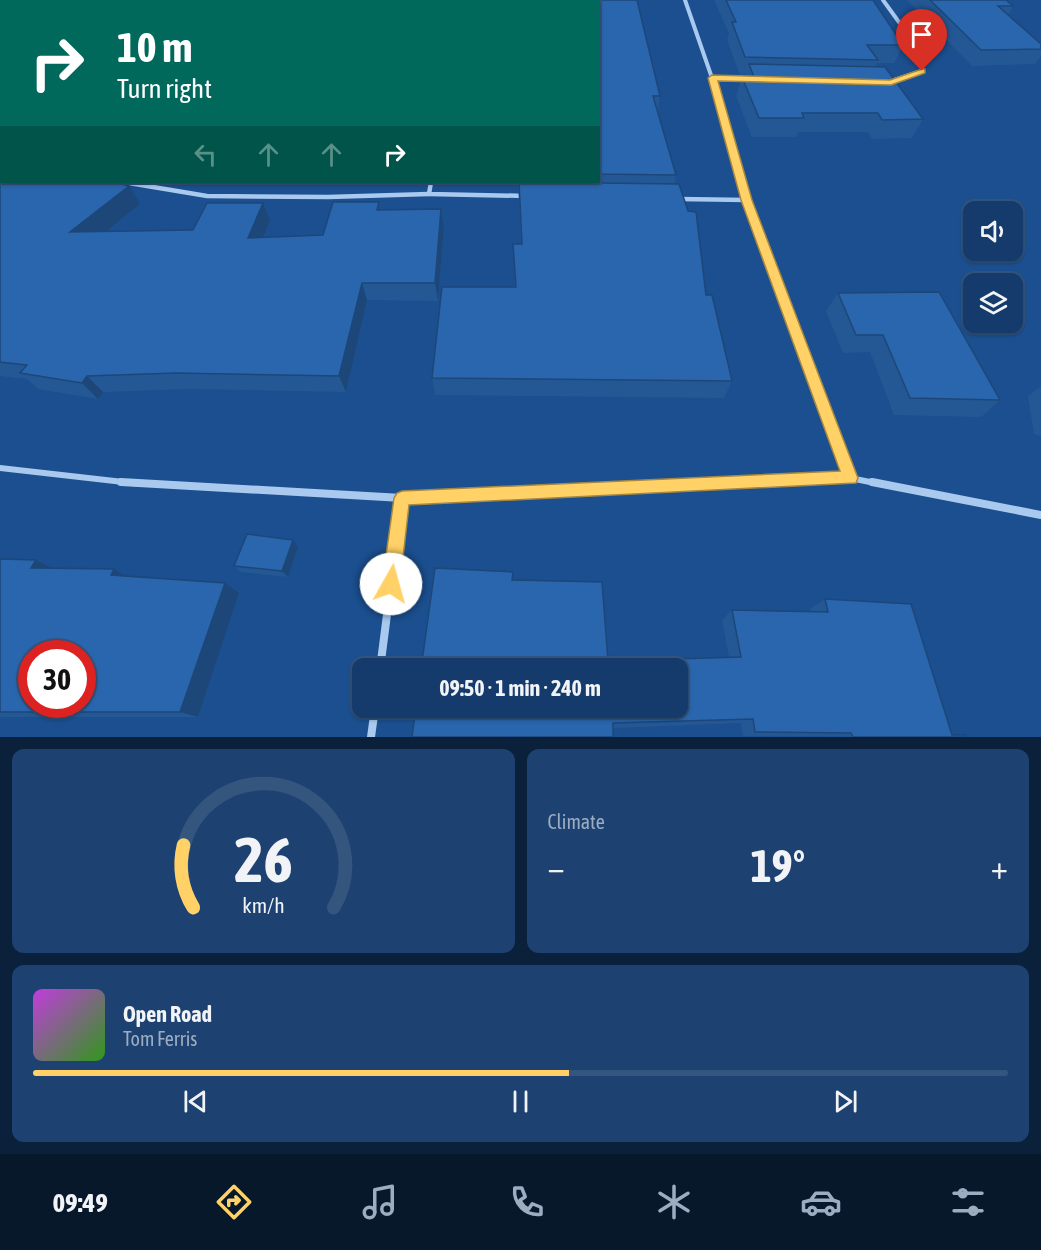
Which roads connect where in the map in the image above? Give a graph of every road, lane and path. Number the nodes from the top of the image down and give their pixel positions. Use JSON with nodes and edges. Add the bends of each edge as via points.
{"nodes":[{"id":1,"x":685,"y":0,"type":"edge"},
{"id":2,"x":883,"y":0,"type":"edge"},
{"id":3,"x":712,"y":78,"type":"junction"},
{"id":4,"x":760,"y":79,"type":"edge"},
{"id":5,"x":879,"y":82,"type":"edge"},
{"id":6,"x":129,"y":183,"type":"edge"},
{"id":7,"x":431,"y":183,"type":"edge"},
{"id":8,"x":429,"y":194,"type":"junction"},
{"id":9,"x":535,"y":196,"type":"edge"},
{"id":10,"x":676,"y":198,"type":"edge"},
{"id":11,"x":747,"y":200,"type":"junction"},
{"id":12,"x":0,"y":468,"type":"edge"},
{"id":13,"x":850,"y":478,"type":"junction"},
{"id":14,"x":402,"y":498,"type":"junction"},
{"id":15,"x":1041,"y":514,"type":"edge"},
{"id":16,"x":381,"y":658,"type":"edge"},
{"id":17,"x":374,"y":718,"type":"edge"},
{"id":18,"x":371,"y":737,"type":"edge"}],
"edges":[{"from":1,"to":3,"type":"street"},
{"from":2,"to":5,"type":"street","via":[[922,54],[922,71]]},
{"from":3,"to":4,"type":"street"},
{"from":3,"to":11,"type":"street"},
{"from":6,"to":8,"type":"street","via":[[207,196]]},
{"from":7,"to":8,"type":"street"},
{"from":8,"to":9,"type":"street"},
{"from":10,"to":11,"type":"street"},
{"from":11,"to":13,"type":"street"},
{"from":12,"to":14,"type":"street","via":[[128,483]]},
{"from":13,"to":14,"type":"street"},
{"from":13,"to":15,"type":"street"},
{"from":14,"to":16,"type":"street"},
{"from":17,"to":18,"type":"street"}]}
